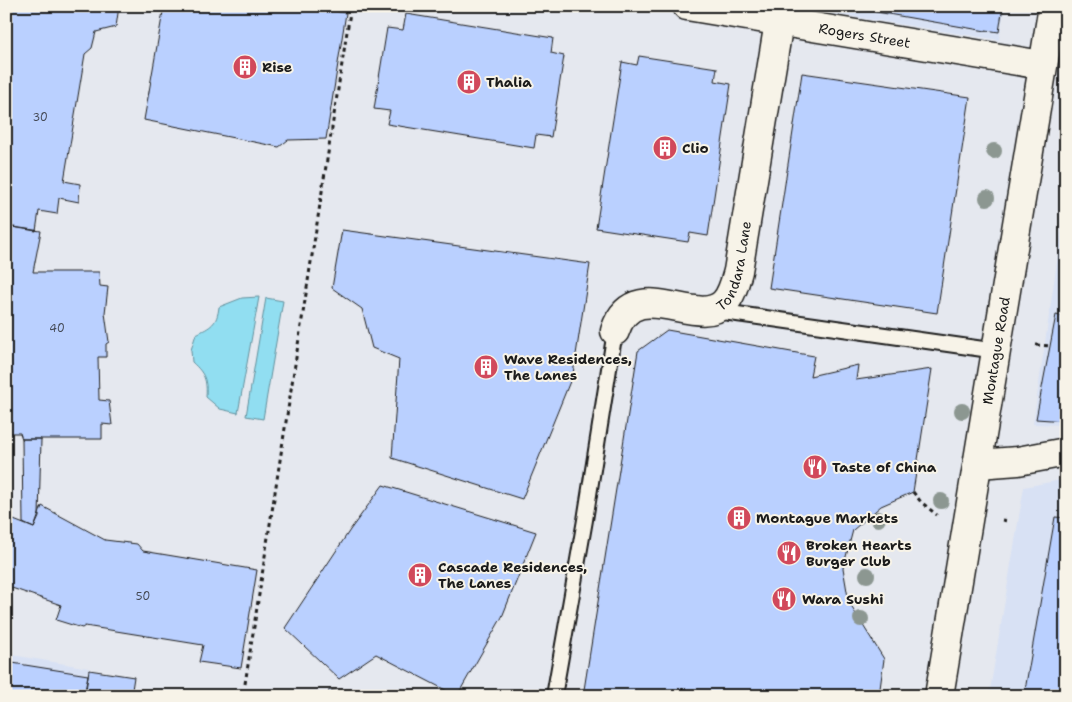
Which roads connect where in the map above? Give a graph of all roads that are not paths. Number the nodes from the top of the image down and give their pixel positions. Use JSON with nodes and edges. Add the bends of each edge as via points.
{"nodes":[{"id":1,"x":687,"y":6,"type":"edge"},
{"id":2,"x":1053,"y":6,"type":"edge"},
{"id":3,"x":781,"y":14,"type":"edge"},
{"id":4,"x":1042,"y":65,"type":"junction"},
{"id":5,"x":711,"y":310,"type":"junction"},
{"id":6,"x":615,"y":332,"type":"joint"},
{"id":7,"x":997,"y":352,"type":"junction"},
{"id":8,"x":1066,"y":452,"type":"edge"},
{"id":9,"x":978,"y":464,"type":"junction"},
{"id":10,"x":554,"y":696,"type":"edge"},
{"id":11,"x":939,"y":696,"type":"edge"}],
"edges":[{"from":1,"to":3,"type":"street","name":"Rogers Street"},
{"from":2,"to":4,"type":"street","name":"Montague Road"},
{"from":3,"to":4,"type":"street","name":"Rogers Street"},
{"from":3,"to":5,"type":"street","name":"Tondara Lane","via":[[738,272],[727,300]]},
{"from":4,"to":7,"type":"street","name":"Montague Road"},
{"from":5,"to":6,"type":"street","name":"Tondara Lane","via":[[640,304],[627,311]]},
{"from":5,"to":7,"type":"lane"},
{"from":6,"to":10,"type":"lane","name":"Tondara Lane"},
{"from":7,"to":9,"type":"street","name":"Montague Road"},
{"from":8,"to":9,"type":"street"},
{"from":9,"to":11,"type":"street","name":"Montague Road"}]}
